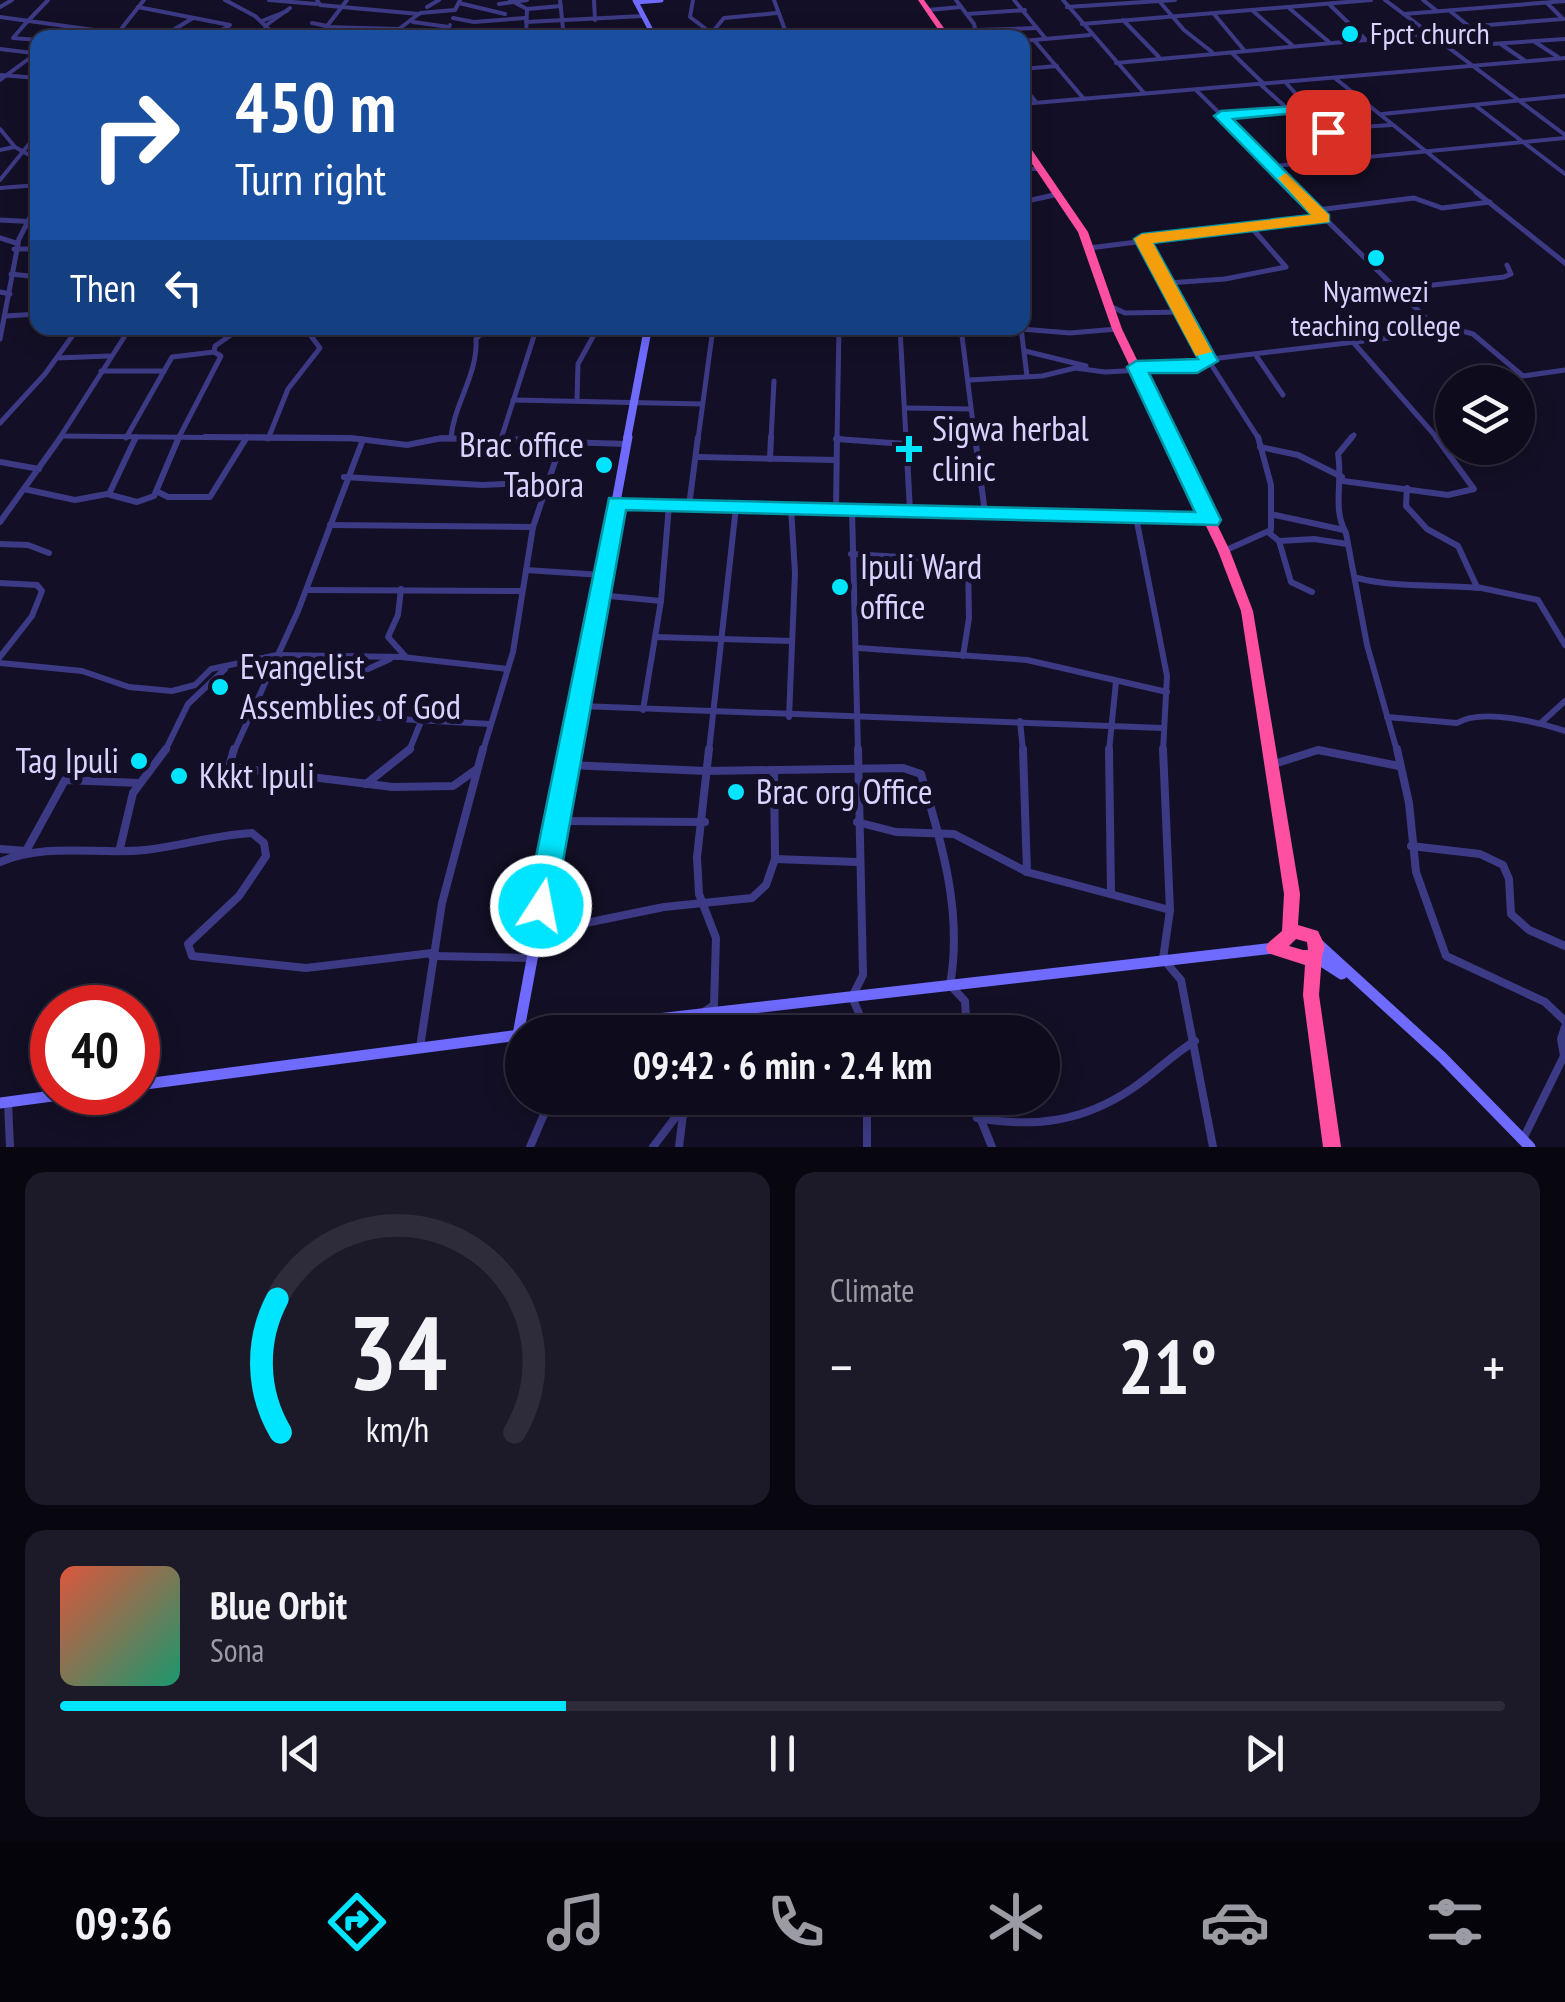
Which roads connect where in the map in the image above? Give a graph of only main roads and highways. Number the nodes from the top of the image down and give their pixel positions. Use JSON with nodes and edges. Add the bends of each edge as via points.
{"nodes":[{"id":1,"x":921,"y":0,"type":"edge"},
{"id":2,"x":942,"y":30,"type":"edge"},
{"id":3,"x":1030,"y":153,"type":"edge"},
{"id":4,"x":1306,"y":940,"type":"junction"},
{"id":5,"x":1294,"y":954,"type":"junction"},
{"id":6,"x":1311,"y":995,"type":"junction"},
{"id":7,"x":1332,"y":1147,"type":"edge"}],
"edges":[{"from":1,"to":2,"type":"highway"},
{"from":3,"to":4,"type":"highway","via":[[1090,248],[1116,329],[1247,611],[1292,894]]},
{"from":4,"to":5,"type":"highway"},
{"from":4,"to":5,"type":"highway","via":[[1274,948]]},
{"from":4,"to":6,"type":"highway"},
{"from":5,"to":6,"type":"highway"},
{"from":6,"to":7,"type":"highway"}]}
